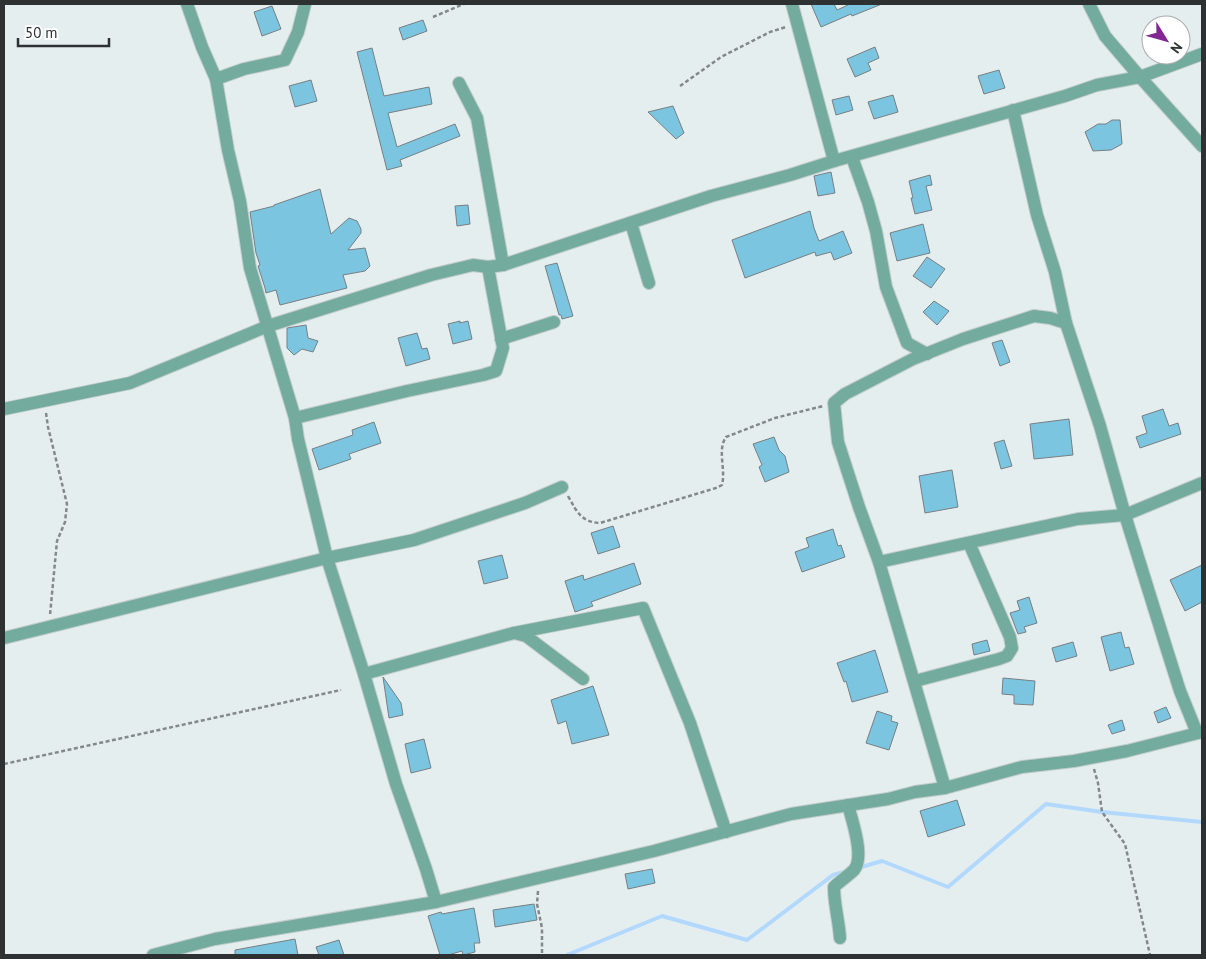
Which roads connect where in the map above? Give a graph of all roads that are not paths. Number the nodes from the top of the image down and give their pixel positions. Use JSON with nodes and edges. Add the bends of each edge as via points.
{"nodes":[{"id":1,"x":187,"y":4,"type":"edge"},
{"id":2,"x":304,"y":4,"type":"edge"},
{"id":3,"x":792,"y":4,"type":"edge"},
{"id":4,"x":1089,"y":4,"type":"edge"},
{"id":5,"x":1202,"y":54,"type":"edge"},
{"id":6,"x":1140,"y":77,"type":"junction"},
{"id":7,"x":216,"y":79,"type":"junction"},
{"id":8,"x":459,"y":83,"type":"dead end"},
{"id":9,"x":1014,"y":110,"type":"junction"},
{"id":10,"x":1202,"y":146,"type":"edge"},
{"id":11,"x":852,"y":157,"type":"junction"},
{"id":12,"x":834,"y":161,"type":"junction"},
{"id":13,"x":631,"y":223,"type":"junction"},
{"id":14,"x":503,"y":265,"type":"junction"},
{"id":15,"x":488,"y":267,"type":"junction"},
{"id":16,"x":649,"y":283,"type":"dead end"},
{"id":17,"x":554,"y":322,"type":"dead end"},
{"id":18,"x":1066,"y":323,"type":"junction"},
{"id":19,"x":268,"y":326,"type":"junction"},
{"id":20,"x":501,"y":339,"type":"junction"},
{"id":21,"x":907,"y":343,"type":"junction"},
{"id":22,"x":927,"y":354,"type":"junction"},
{"id":23,"x":901,"y":366,"type":"junction"},
{"id":24,"x":4,"y":409,"type":"edge"},
{"id":25,"x":295,"y":418,"type":"junction"},
{"id":26,"x":1202,"y":483,"type":"edge"},
{"id":27,"x":562,"y":487,"type":"road end"},
{"id":28,"x":1125,"y":515,"type":"junction"},
{"id":29,"x":969,"y":543,"type":"junction"},
{"id":30,"x":327,"y":558,"type":"junction"},
{"id":31,"x":879,"y":562,"type":"junction"},
{"id":32,"x":514,"y":633,"type":"junction"},
{"id":33,"x":4,"y":638,"type":"edge"},
{"id":34,"x":364,"y":674,"type":"junction"},
{"id":35,"x":583,"y":680,"type":"dead end"},
{"id":36,"x":915,"y":681,"type":"junction"},
{"id":37,"x":1200,"y":733,"type":"edge"},
{"id":38,"x":945,"y":788,"type":"junction"},
{"id":39,"x":848,"y":805,"type":"junction"},
{"id":40,"x":726,"y":832,"type":"junction"},
{"id":41,"x":436,"y":902,"type":"junction"},
{"id":42,"x":840,"y":938,"type":"dead end"},
{"id":43,"x":153,"y":955,"type":"edge"}],
"edges":[{"from":1,"to":7,"type":"street"},
{"from":2,"to":7,"type":"street","via":[[298,32],[285,60]]},
{"from":3,"to":12,"type":"street"},
{"from":4,"to":6,"type":"street","via":[[1105,36]]},
{"from":5,"to":6,"type":"street"},
{"from":6,"to":9,"type":"street","via":[[1097,85]]},
{"from":6,"to":10,"type":"street"},
{"from":7,"to":19,"type":"street","via":[[250,268]]},
{"from":8,"to":14,"type":"street","via":[[477,118]]},
{"from":9,"to":11,"type":"street"},
{"from":9,"to":18,"type":"street","via":[[1037,215],[1055,272]]},
{"from":11,"to":12,"type":"street"},
{"from":11,"to":21,"type":"street","via":[[876,231],[886,287]]},
{"from":12,"to":13,"type":"street","via":[[710,196]]},
{"from":13,"to":14,"type":"street"},
{"from":13,"to":16,"type":"street"},
{"from":14,"to":15,"type":"street"},
{"from":15,"to":19,"type":"street","via":[[474,264],[431,275]]},
{"from":15,"to":20,"type":"street"},
{"from":17,"to":20,"type":"street"},
{"from":18,"to":22,"type":"street","via":[[1034,316]]},
{"from":18,"to":28,"type":"street"},
{"from":19,"to":24,"type":"street","via":[[130,383]]},
{"from":19,"to":25,"type":"street"},
{"from":20,"to":25,"type":"street","via":[[503,348],[496,371]]},
{"from":21,"to":22,"type":"street"},
{"from":21,"to":23,"type":"street"},
{"from":22,"to":23,"type":"street"},
{"from":23,"to":31,"type":"street","via":[[845,394],[834,403],[838,442]]},
{"from":25,"to":30,"type":"street"},
{"from":26,"to":28,"type":"street"},
{"from":27,"to":30,"type":"street","via":[[525,504],[414,540]]},
{"from":28,"to":29,"type":"street","via":[[1078,519]]},
{"from":28,"to":37,"type":"street","via":[[1175,674]]},
{"from":29,"to":31,"type":"street"},
{"from":29,"to":36,"type":"street","via":[[1012,648],[1007,656],[999,659]]},
{"from":30,"to":33,"type":"street"},
{"from":30,"to":34,"type":"street"},
{"from":31,"to":36,"type":"street"},
{"from":32,"to":34,"type":"street"},
{"from":32,"to":35,"type":"street","via":[[526,636]]},
{"from":32,"to":40,"type":"street","via":[[643,608],[690,722]]},
{"from":34,"to":41,"type":"street","via":[[396,784]]},
{"from":36,"to":38,"type":"street"},
{"from":37,"to":38,"type":"street","via":[[1091,758],[1022,767]]},
{"from":38,"to":39,"type":"street"},
{"from":39,"to":40,"type":"street","via":[[791,814]]},
{"from":39,"to":42,"type":"street","via":[[859,856],[856,869],[834,887]]},
{"from":40,"to":41,"type":"street"},
{"from":41,"to":43,"type":"street","via":[[215,940]]}]}
